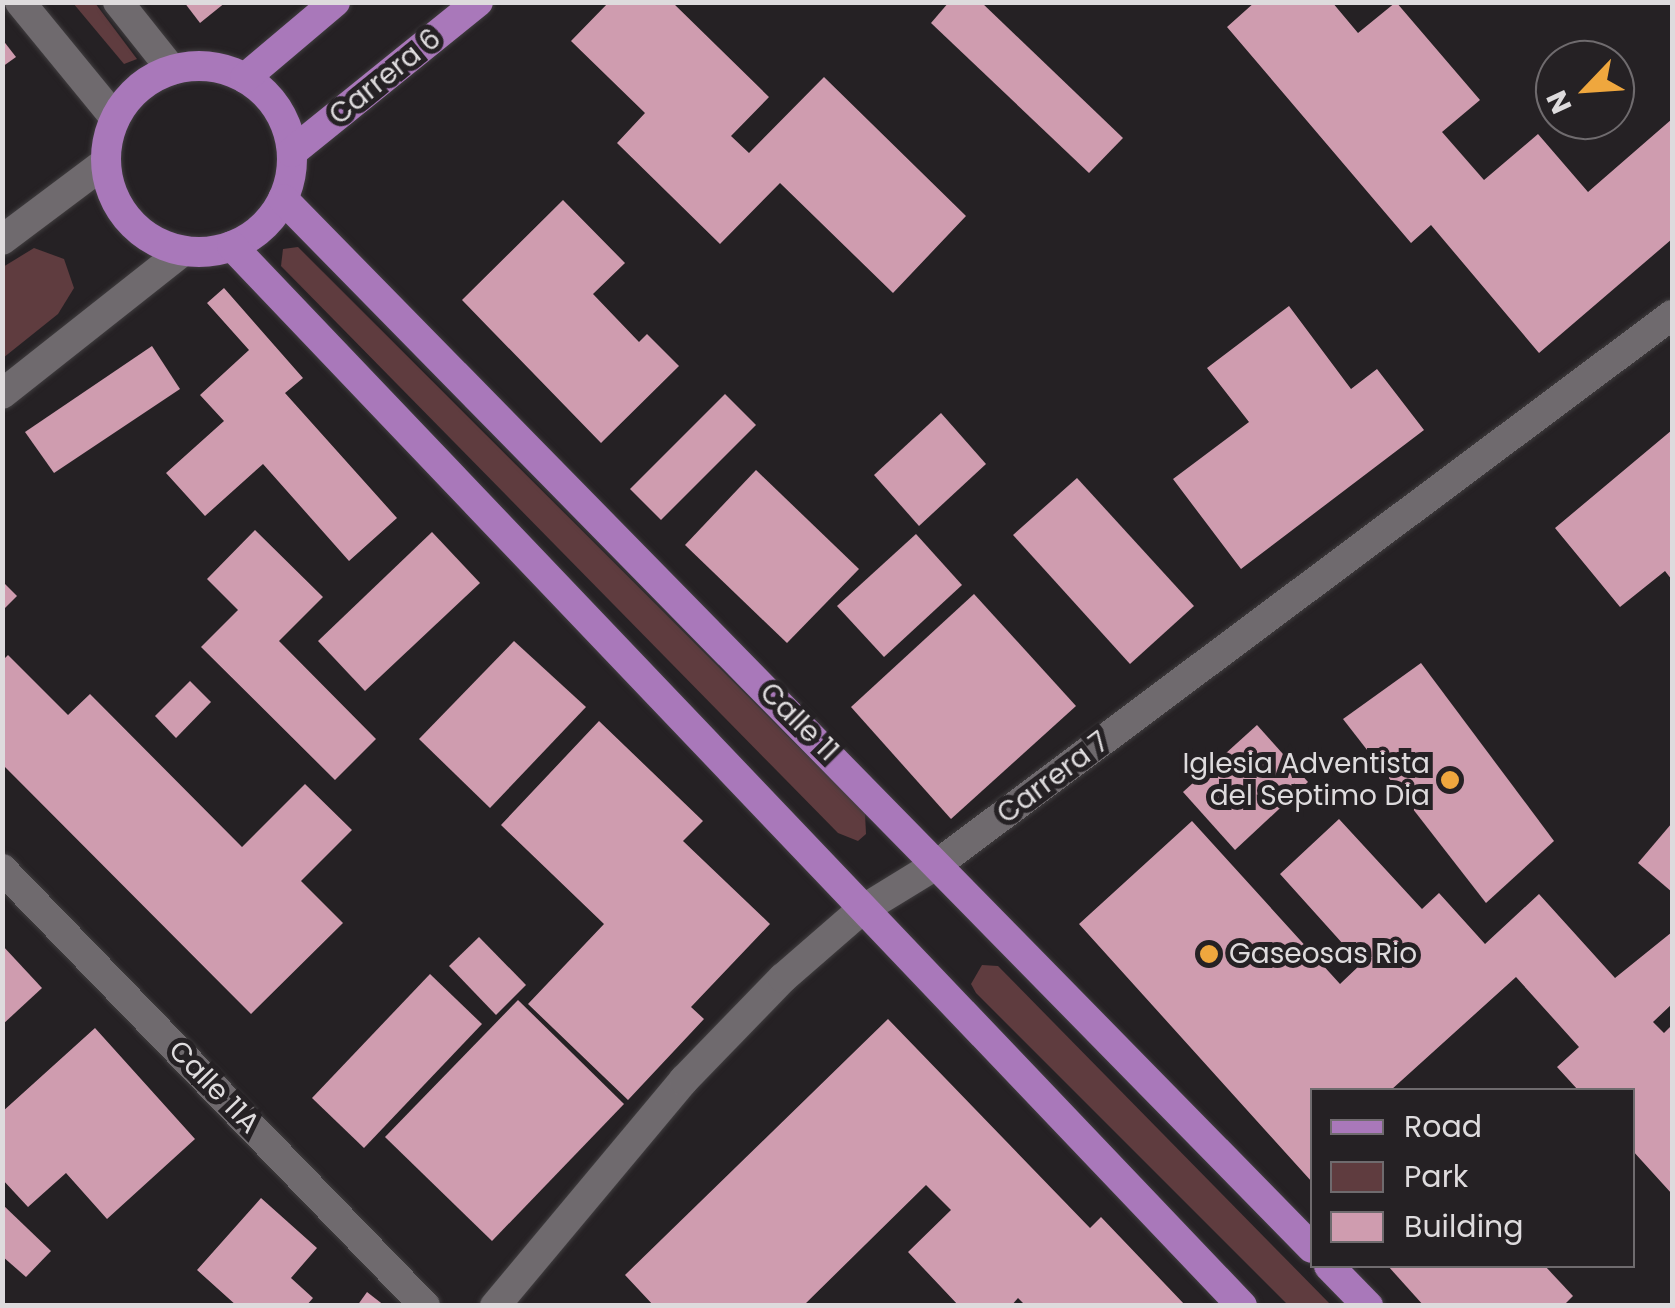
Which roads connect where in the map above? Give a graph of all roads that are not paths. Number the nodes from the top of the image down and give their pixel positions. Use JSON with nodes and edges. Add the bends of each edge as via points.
{"nodes":[{"id":1,"x":20,"y":2,"type":"edge"},
{"id":2,"x":118,"y":2,"type":"edge"},
{"id":3,"x":335,"y":2,"type":"edge"},
{"id":4,"x":478,"y":2,"type":"edge"},
{"id":5,"x":172,"y":70,"type":"junction"},
{"id":6,"x":245,"y":78,"type":"junction"},
{"id":7,"x":115,"y":118,"type":"junction"},
{"id":8,"x":292,"y":152,"type":"junction"},
{"id":9,"x":106,"y":162,"type":"junction"},
{"id":10,"x":284,"y":199,"type":"junction"},
{"id":11,"x":2,"y":240,"type":"edge"},
{"id":12,"x":232,"y":246,"type":"junction"},
{"id":13,"x":183,"y":251,"type":"junction"},
{"id":14,"x":1672,"y":314,"type":"edge"},
{"id":15,"x":2,"y":394,"type":"edge"},
{"id":16,"x":939,"y":864,"type":"junction"},
{"id":17,"x":2,"y":868,"type":"edge"},
{"id":18,"x":860,"y":912,"type":"junction"},
{"id":19,"x":1310,"y":1246,"type":"edge"},
{"id":20,"x":1331,"y":1268,"type":"edge"},
{"id":21,"x":424,"y":1306,"type":"edge"},
{"id":22,"x":495,"y":1306,"type":"edge"},
{"id":23,"x":1242,"y":1306,"type":"edge"},
{"id":24,"x":1368,"y":1306,"type":"edge"}],
"edges":[{"from":1,"to":7,"type":"street"},
{"from":2,"to":5,"type":"street"},
{"from":3,"to":6,"type":"main road"},
{"from":4,"to":8,"type":"main road","name":"Carrera 6"},
{"from":5,"to":6,"type":"main road","via":[[209,66]]},
{"from":5,"to":7,"type":"main road","via":[[138,88]]},
{"from":6,"to":8,"type":"main road","via":[[284,123]]},
{"from":7,"to":9,"type":"main road"},
{"from":8,"to":10,"type":"main road"},
{"from":9,"to":11,"type":"street"},
{"from":9,"to":13,"type":"main road","via":[[110,188],[138,230]]},
{"from":10,"to":12,"type":"main road","via":[[271,219]]},
{"from":10,"to":16,"type":"main road","name":"Calle 11"},
{"from":12,"to":13,"type":"main road"},
{"from":12,"to":18,"type":"main road"},
{"from":13,"to":15,"type":"street"},
{"from":14,"to":16,"type":"street","name":"Carrera 7"},
{"from":16,"to":18,"type":"street","name":"Carrera 7"},
{"from":16,"to":19,"type":"main road","name":"Calle 11"},
{"from":17,"to":21,"type":"street","name":"Calle 11A"},
{"from":18,"to":22,"type":"street","name":"Carrera 7","via":[[782,978],[684,1080]]},
{"from":18,"to":23,"type":"main road"},
{"from":20,"to":24,"type":"main road"}]}
